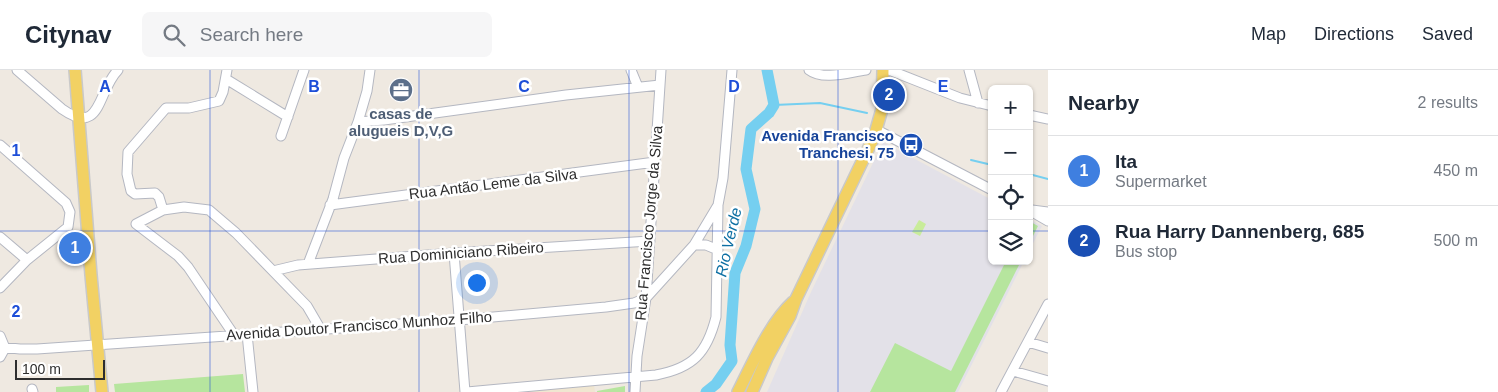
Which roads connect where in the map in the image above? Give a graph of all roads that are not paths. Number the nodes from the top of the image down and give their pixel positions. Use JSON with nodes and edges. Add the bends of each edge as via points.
{"nodes":[{"id":1,"x":17,"y":70,"type":"edge"},
{"id":2,"x":75,"y":70,"type":"edge"},
{"id":3,"x":118,"y":70,"type":"edge"},
{"id":4,"x":304,"y":70,"type":"edge"},
{"id":5,"x":370,"y":70,"type":"edge"},
{"id":6,"x":631,"y":70,"type":"edge"},
{"id":7,"x":661,"y":70,"type":"edge"},
{"id":8,"x":732,"y":70,"type":"edge"},
{"id":9,"x":809,"y":70,"type":"edge"},
{"id":10,"x":866,"y":70,"type":"edge"},
{"id":11,"x":884,"y":70,"type":"edge"},
{"id":12,"x":889,"y":70,"type":"edge"},
{"id":13,"x":969,"y":70,"type":"edge"},
{"id":14,"x":227,"y":75,"type":"edge"},
{"id":15,"x":660,"y":85,"type":"junction"},
{"id":16,"x":638,"y":87,"type":"junction"},
{"id":17,"x":978,"y":104,"type":"junction"},
{"id":18,"x":988,"y":105,"type":"edge"},
{"id":19,"x":1033,"y":115,"type":"edge"},
{"id":20,"x":288,"y":117,"type":"junction"},
{"id":21,"x":79,"y":119,"type":"junction"},
{"id":22,"x":1048,"y":119,"type":"edge"},
{"id":23,"x":358,"y":122,"type":"junction"},
{"id":24,"x":877,"y":130,"type":"junction"},
{"id":25,"x":281,"y":136,"type":"dead end"},
{"id":26,"x":0,"y":145,"type":"edge"},
{"id":27,"x":655,"y":162,"type":"junction"},
{"id":28,"x":988,"y":188,"type":"edge"},
{"id":29,"x":330,"y":204,"type":"junction"},
{"id":30,"x":718,"y":205,"type":"junction"},
{"id":31,"x":163,"y":210,"type":"junction"},
{"id":32,"x":1033,"y":210,"type":"edge"},
{"id":33,"x":1033,"y":212,"type":"edge"},
{"id":34,"x":1048,"y":212,"type":"edge"},
{"id":35,"x":1048,"y":221,"type":"edge"},
{"id":36,"x":0,"y":237,"type":"edge"},
{"id":37,"x":650,"y":241,"type":"junction"},
{"id":38,"x":694,"y":245,"type":"junction"},
{"id":39,"x":718,"y":250,"type":"junction"},
{"id":40,"x":454,"y":253,"type":"junction"},
{"id":41,"x":27,"y":260,"type":"junction"},
{"id":42,"x":308,"y":264,"type":"junction"},
{"id":43,"x":274,"y":271,"type":"junction"},
{"id":44,"x":0,"y":288,"type":"edge"},
{"id":45,"x":646,"y":298,"type":"junction"},
{"id":46,"x":1048,"y":304,"type":"edge"},
{"id":47,"x":459,"y":320,"type":"junction"},
{"id":48,"x":321,"y":330,"type":"junction"},
{"id":49,"x":247,"y":334,"type":"junction"},
{"id":50,"x":234,"y":335,"type":"junction"},
{"id":51,"x":0,"y":336,"type":"edge"},
{"id":52,"x":1028,"y":342,"type":"junction"},
{"id":53,"x":97,"y":345,"type":"junction"},
{"id":54,"x":2,"y":348,"type":"edge"},
{"id":55,"x":1048,"y":348,"type":"edge"},
{"id":56,"x":762,"y":355,"type":"junction"},
{"id":57,"x":0,"y":357,"type":"edge"},
{"id":58,"x":1013,"y":371,"type":"junction"},
{"id":59,"x":636,"y":377,"type":"junction"},
{"id":60,"x":1048,"y":381,"type":"edge"},
{"id":61,"x":102,"y":392,"type":"edge"},
{"id":62,"x":253,"y":392,"type":"edge"},
{"id":63,"x":466,"y":392,"type":"edge"},
{"id":64,"x":635,"y":392,"type":"edge"},
{"id":65,"x":738,"y":392,"type":"edge"},
{"id":66,"x":752,"y":392,"type":"edge"},
{"id":67,"x":1001,"y":392,"type":"edge"}],
"edges":[{"from":1,"to":21,"type":"street","via":[[62,109]]},
{"from":2,"to":21,"type":"main road"},
{"from":3,"to":21,"type":"street","via":[[96,110],[87,118]]},
{"from":4,"to":20,"type":"street"},
{"from":5,"to":23,"type":"street"},
{"from":6,"to":16,"type":"street"},
{"from":7,"to":15,"type":"street","name":"Rua Francisco Jorge da Silva"},
{"from":8,"to":30,"type":"street"},
{"from":9,"to":10,"type":"street","via":[[825,75]]},
{"from":11,"to":24,"type":"main road","via":[[884,94]]},
{"from":12,"to":17,"type":"street"},
{"from":13,"to":17,"type":"street"},
{"from":14,"to":20,"type":"street"},
{"from":14,"to":31,"type":"street","via":[[219,102],[189,108],[166,108],[128,152],[127,174],[131,191],[135,194],[155,193]]},
{"from":15,"to":16,"type":"street"},
{"from":15,"to":27,"type":"street","name":"Rua Francisco Jorge da Silva"},
{"from":16,"to":23,"type":"street"},
{"from":17,"to":18,"type":"street"},
{"from":19,"to":22,"type":"street"},
{"from":20,"to":25,"type":"street"},
{"from":21,"to":53,"type":"main road"},
{"from":23,"to":29,"type":"street"},
{"from":24,"to":28,"type":"street"},
{"from":24,"to":56,"type":"main road","via":[[796,298],[783,312]]},
{"from":26,"to":41,"type":"street","via":[[66,204],[70,212],[68,227]]},
{"from":27,"to":29,"type":"street","name":"Rua Antão Leme da Silva"},
{"from":27,"to":37,"type":"street","name":"Rua Francisco Jorge da Silva"},
{"from":29,"to":42,"type":"street"},
{"from":30,"to":38,"type":"street"},
{"from":30,"to":39,"type":"street"},
{"from":31,"to":43,"type":"street","via":[[192,207],[209,210]]},
{"from":31,"to":50,"type":"street","via":[[136,224],[188,267]]},
{"from":32,"to":34,"type":"street"},
{"from":33,"to":35,"type":"street"},
{"from":36,"to":41,"type":"street"},
{"from":37,"to":40,"type":"street","name":"Rua Dominiciano Ribeiro"},
{"from":37,"to":45,"type":"street","name":"Rua Francisco Jorge da Silva"},
{"from":38,"to":39,"type":"street","via":[[706,244]]},
{"from":38,"to":45,"type":"street"},
{"from":39,"to":59,"type":"street","via":[[716,317],[705,348],[692,362],[676,370]]},
{"from":40,"to":42,"type":"street","name":"Rua Dominiciano Ribeiro"},
{"from":40,"to":47,"type":"street"},
{"from":41,"to":44,"type":"street"},
{"from":42,"to":43,"type":"street","name":"Rua Dominiciano Ribeiro"},
{"from":43,"to":48,"type":"street","via":[[307,306]]},
{"from":45,"to":47,"type":"street","name":"Avenida Doutor Francisco Munhoz Filho","via":[[606,307]]},
{"from":45,"to":59,"type":"street","name":"Rua Francisco Jorge da Silva"},
{"from":46,"to":52,"type":"street"},
{"from":47,"to":48,"type":"street","name":"Avenida Doutor Francisco Munhoz Filho"},
{"from":47,"to":63,"type":"street"},
{"from":48,"to":49,"type":"street","name":"Avenida Doutor Francisco Munhoz Filho"},
{"from":49,"to":50,"type":"street","name":"Avenida Doutor Francisco Munhoz Filho"},
{"from":49,"to":62,"type":"street"},
{"from":50,"to":53,"type":"street","name":"Avenida Doutor Francisco Munhoz Filho"},
{"from":51,"to":54,"type":"street"},
{"from":52,"to":55,"type":"street"},
{"from":52,"to":58,"type":"street"},
{"from":53,"to":54,"type":"street","name":"Avenida Doutor Francisco Munhoz Filho"},
{"from":53,"to":61,"type":"main road"},
{"from":54,"to":57,"type":"street"},
{"from":56,"to":65,"type":"main road"},
{"from":56,"to":66,"type":"main road"},
{"from":58,"to":60,"type":"street"},
{"from":58,"to":67,"type":"street"},
{"from":59,"to":63,"type":"street"},
{"from":59,"to":64,"type":"street","name":"Rua Francisco Jorge da Silva"}]}
